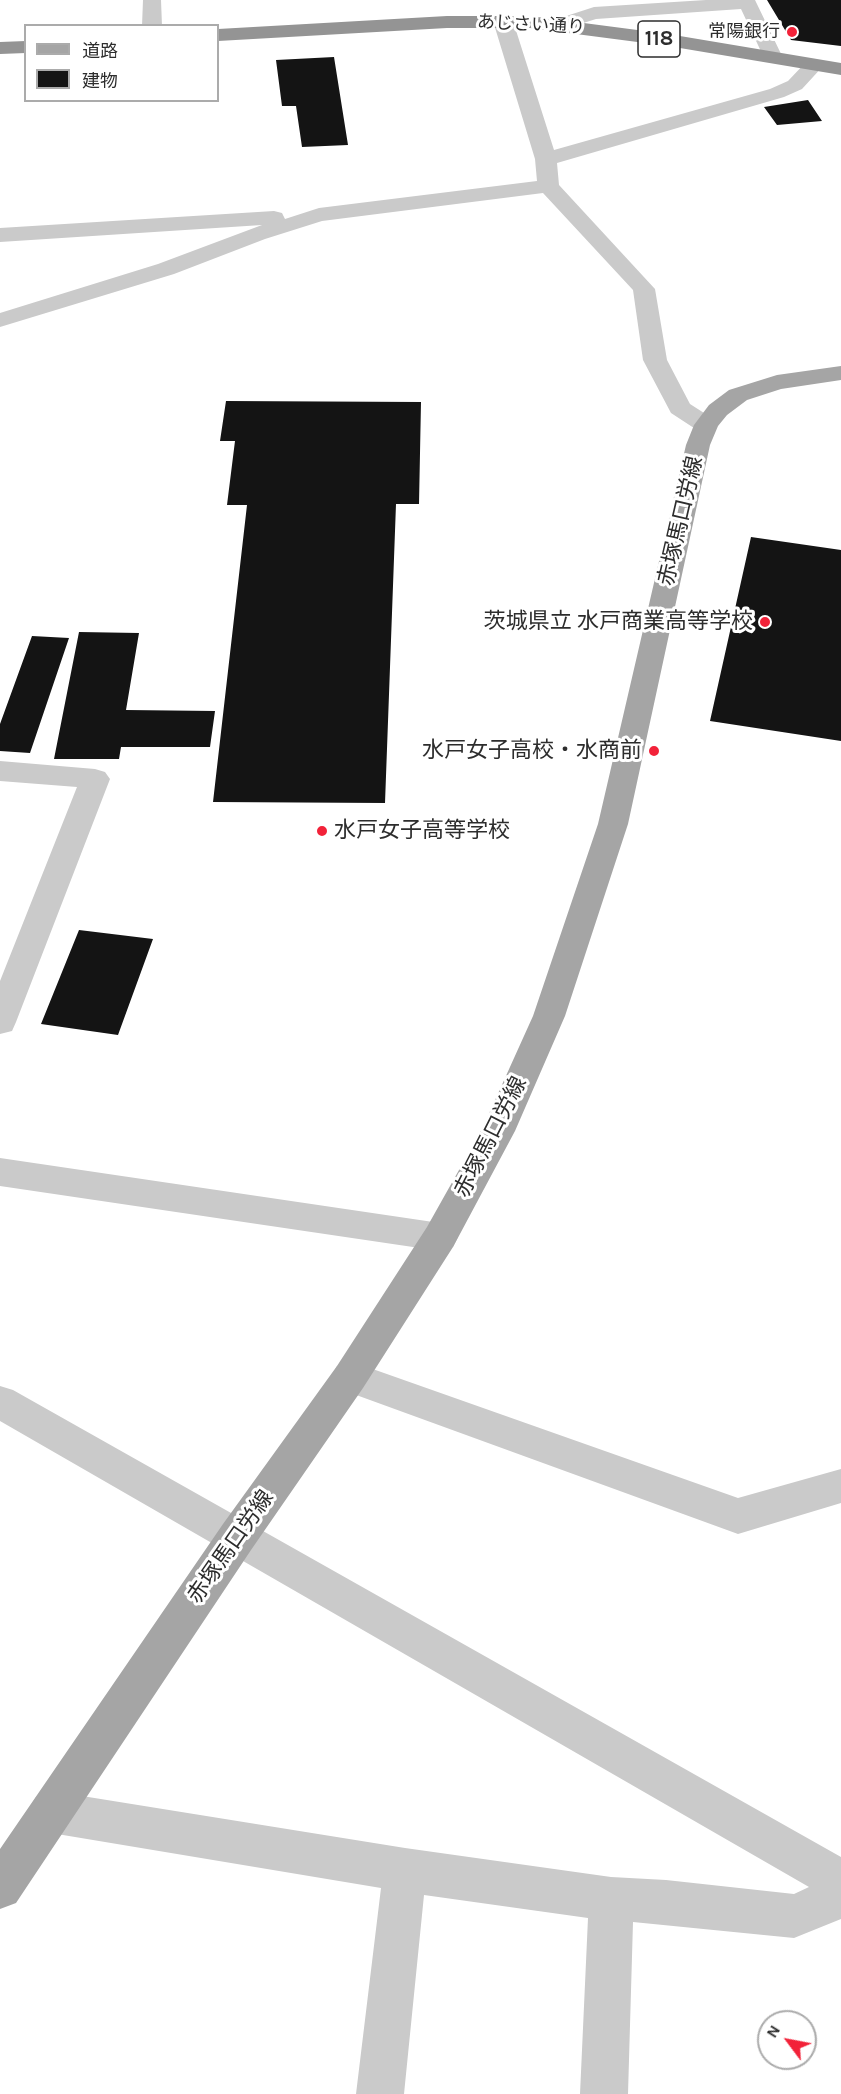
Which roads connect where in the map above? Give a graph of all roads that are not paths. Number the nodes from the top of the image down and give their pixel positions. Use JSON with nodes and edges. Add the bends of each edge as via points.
{"nodes":[{"id":1,"x":152,"y":0,"type":"edge"},
{"id":2,"x":746,"y":2,"type":"edge"},
{"id":3,"x":503,"y":21,"type":"junction"},
{"id":4,"x":153,"y":24,"type":"edge"},
{"id":5,"x":561,"y":24,"type":"junction"},
{"id":6,"x":219,"y":35,"type":"edge"},
{"id":7,"x":24,"y":47,"type":"edge"},
{"id":8,"x":0,"y":48,"type":"edge"},
{"id":9,"x":773,"y":58,"type":"junction"},
{"id":10,"x":814,"y":65,"type":"junction"},
{"id":11,"x":841,"y":69,"type":"edge"},
{"id":12,"x":546,"y":159,"type":"junction"},
{"id":13,"x":548,"y":186,"type":"junction"},
{"id":14,"x":319,"y":214,"type":"junction"},
{"id":15,"x":0,"y":235,"type":"edge"},
{"id":16,"x":0,"y":320,"type":"edge"},
{"id":17,"x":841,"y":373,"type":"edge"},
{"id":18,"x":706,"y":425,"type":"junction"},
{"id":19,"x":0,"y":771,"type":"edge"},
{"id":20,"x":0,"y":1022,"type":"edge"},
{"id":21,"x":0,"y":1172,"type":"edge"},
{"id":22,"x":440,"y":1236,"type":"junction"},
{"id":23,"x":350,"y":1377,"type":"junction"},
{"id":24,"x":0,"y":1402,"type":"edge"},
{"id":25,"x":841,"y":1486,"type":"edge"},
{"id":26,"x":237,"y":1537,"type":"junction"},
{"id":27,"x":51,"y":1812,"type":"junction"},
{"id":28,"x":405,"y":1870,"type":"junction"},
{"id":29,"x":841,"y":1881,"type":"edge"},
{"id":30,"x":0,"y":1887,"type":"edge"},
{"id":31,"x":841,"y":1896,"type":"edge"},
{"id":32,"x":611,"y":1899,"type":"junction"},
{"id":33,"x":380,"y":2094,"type":"edge"},
{"id":34,"x":604,"y":2094,"type":"edge"}],
"edges":[{"from":1,"to":4,"type":"street"},
{"from":2,"to":5,"type":"street","via":[[594,13]]},
{"from":2,"to":9,"type":"street"},
{"from":3,"to":5,"type":"highway","name":"あじさい通り","number":"118"},
{"from":3,"to":6,"type":"highway","name":"あじさい通り","number":"118"},
{"from":3,"to":12,"type":"street"},
{"from":5,"to":9,"type":"highway","name":"あじさい通り","number":"118"},
{"from":7,"to":8,"type":"highway"},
{"from":9,"to":10,"type":"highway","name":"あじさい通り","number":"118"},
{"from":10,"to":11,"type":"highway","name":"あじさい通り","number":"118"},
{"from":10,"to":12,"type":"street","via":[[795,86],[777,93]]},
{"from":12,"to":13,"type":"street"},
{"from":13,"to":14,"type":"street"},
{"from":13,"to":18,"type":"street","via":[[644,289],[655,360],[680,408]]},
{"from":14,"to":15,"type":"street"},
{"from":14,"to":16,"type":"street","via":[[165,269]]},
{"from":17,"to":18,"type":"main road","name":"赤塚馬口労線","via":[[777,382],[738,395]]},
{"from":18,"to":22,"type":"main road","name":"赤塚馬口労線","via":[[691,476],[613,824],[586,908],[549,1016],[498,1131]]},
{"from":19,"to":20,"type":"street","via":[[95,779]]},
{"from":21,"to":22,"type":"street"},
{"from":22,"to":23,"type":"main road","name":"赤塚馬口労線"},
{"from":23,"to":25,"type":"street","via":[[738,1516]]},
{"from":23,"to":26,"type":"main road","name":"赤塚馬口労線"},
{"from":24,"to":26,"type":"street"},
{"from":26,"to":27,"type":"main road","name":"赤塚馬口労線"},
{"from":26,"to":29,"type":"street"},
{"from":27,"to":28,"type":"street"},
{"from":27,"to":30,"type":"main road","name":"赤塚馬口労線"},
{"from":28,"to":32,"type":"street"},
{"from":28,"to":33,"type":"street"},
{"from":31,"to":32,"type":"street","via":[[794,1916]]},
{"from":32,"to":34,"type":"street"}]}
